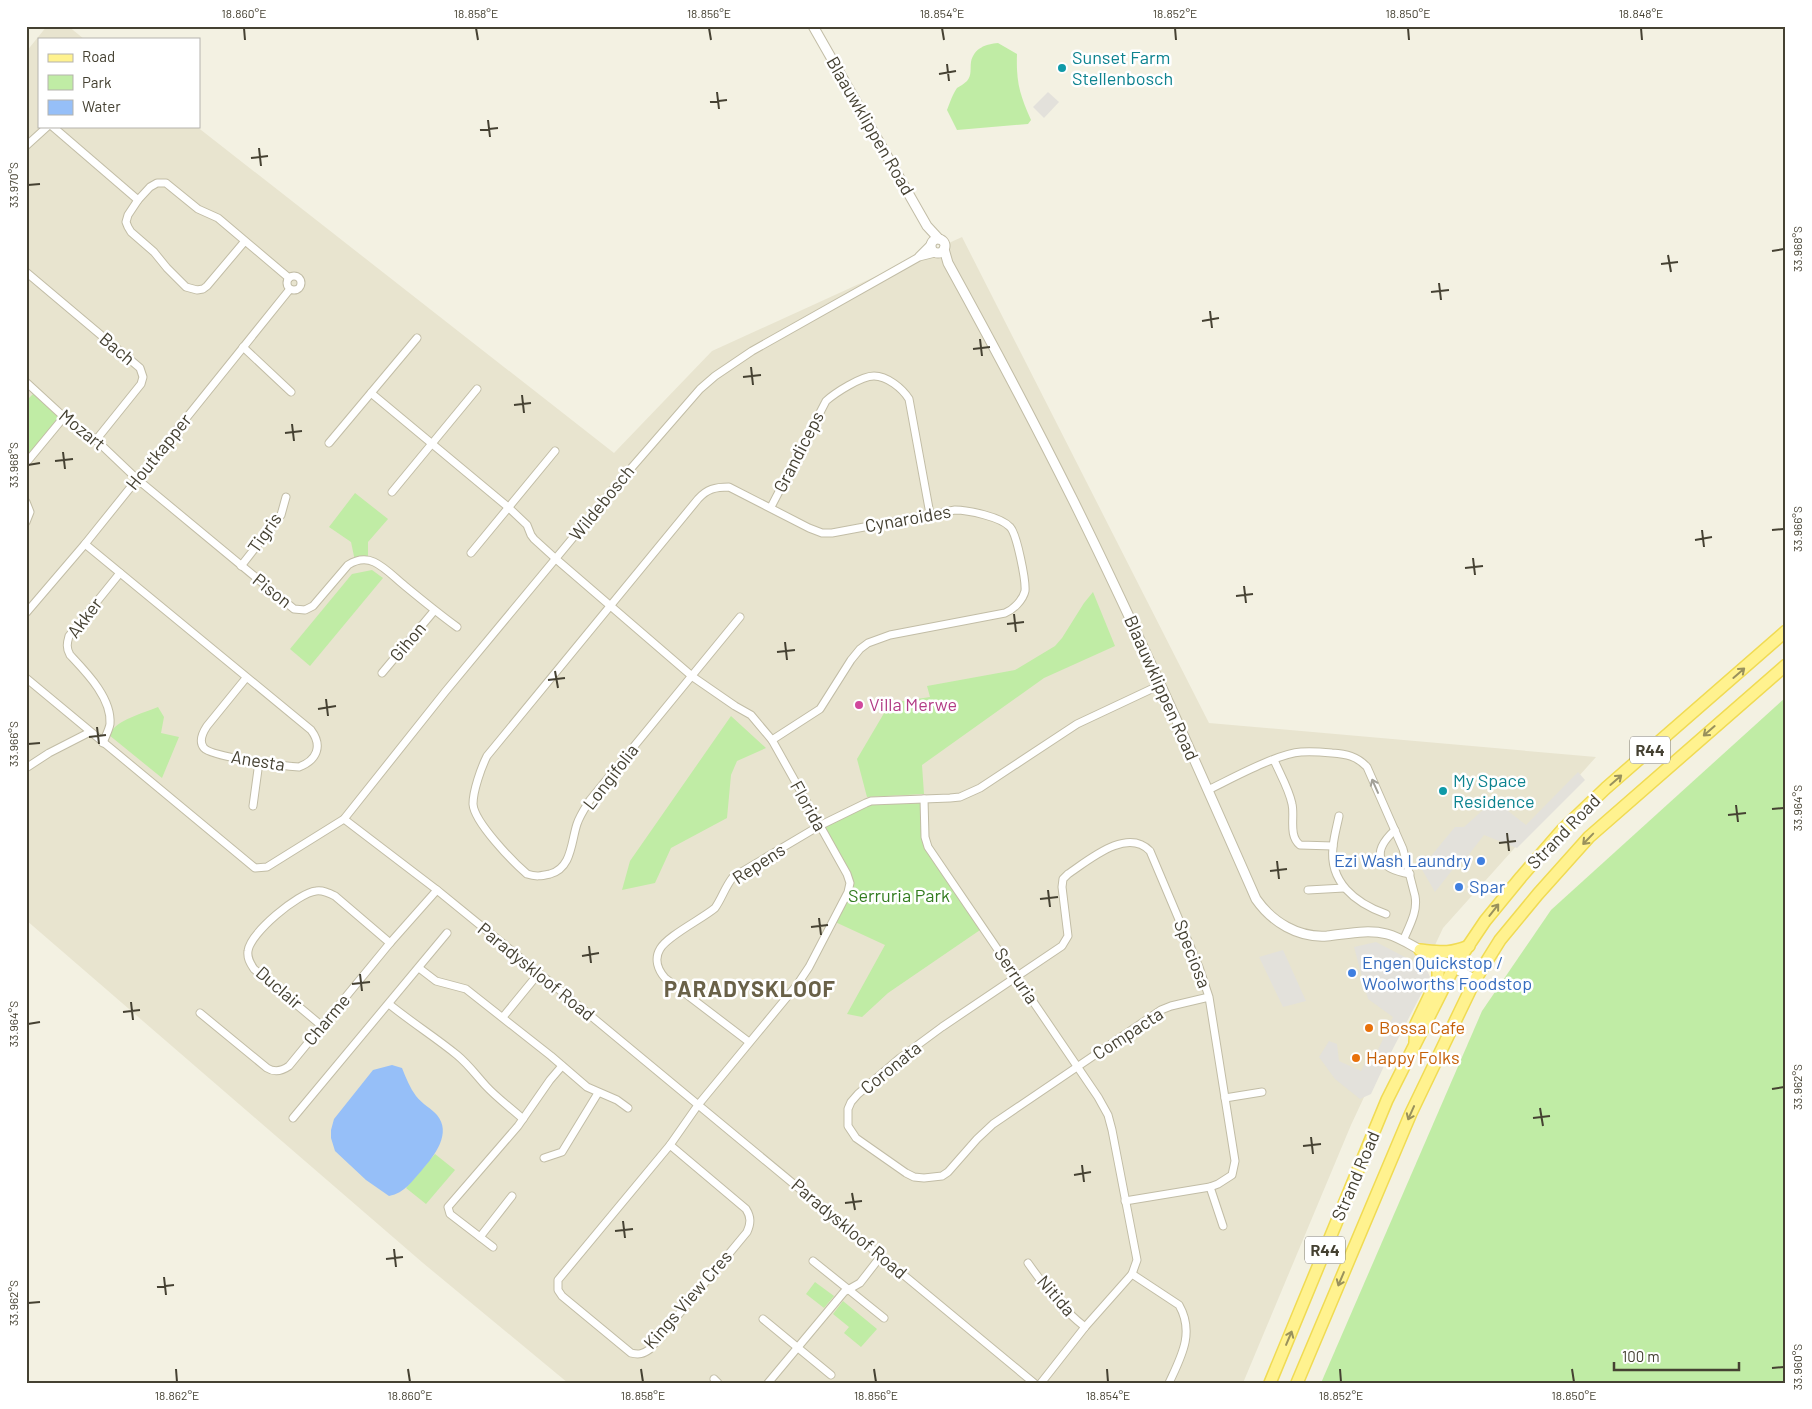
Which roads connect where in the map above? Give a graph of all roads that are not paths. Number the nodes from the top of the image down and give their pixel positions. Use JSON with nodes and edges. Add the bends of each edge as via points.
{"nodes":[{"id":1,"x":813,"y":26,"type":"edge"},
{"id":2,"x":48,"y":128,"type":"edge"},
{"id":3,"x":52,"y":128,"type":"edge"},
{"id":4,"x":26,"y":146,"type":"edge"},
{"id":5,"x":138,"y":200,"type":"junction"},
{"id":6,"x":927,"y":226,"type":"junction"},
{"id":7,"x":246,"y":241,"type":"junction"},
{"id":8,"x":936,"y":249,"type":"junction"},
{"id":9,"x":26,"y":272,"type":"edge"},
{"id":10,"x":289,"y":278,"type":"junction"},
{"id":11,"x":290,"y":289,"type":"junction"},
{"id":12,"x":417,"y":338,"type":"dead end"},
{"id":13,"x":244,"y":347,"type":"junction"},
{"id":14,"x":26,"y":382,"type":"edge"},
{"id":15,"x":477,"y":389,"type":"dead end"},
{"id":16,"x":292,"y":392,"type":"dead end"},
{"id":17,"x":371,"y":393,"type":"junction"},
{"id":18,"x":64,"y":417,"type":"junction"},
{"id":19,"x":96,"y":440,"type":"junction"},
{"id":20,"x":329,"y":443,"type":"dead end"},
{"id":21,"x":432,"y":443,"type":"junction"},
{"id":22,"x":555,"y":451,"type":"dead end"},
{"id":23,"x":26,"y":463,"type":"edge"},
{"id":24,"x":137,"y":479,"type":"junction"},
{"id":25,"x":392,"y":492,"type":"dead end"},
{"id":26,"x":286,"y":497,"type":"dead end"},
{"id":27,"x":26,"y":502,"type":"edge"},
{"id":28,"x":508,"y":507,"type":"junction"},
{"id":29,"x":771,"y":507,"type":"junction"},
{"id":30,"x":930,"y":514,"type":"junction"},
{"id":31,"x":26,"y":522,"type":"edge"},
{"id":32,"x":85,"y":544,"type":"junction"},
{"id":33,"x":471,"y":553,"type":"dead end"},
{"id":34,"x":556,"y":559,"type":"junction"},
{"id":35,"x":241,"y":566,"type":"junction"},
{"id":36,"x":120,"y":573,"type":"junction"},
{"id":37,"x":611,"y":606,"type":"junction"},
{"id":38,"x":434,"y":611,"type":"junction"},
{"id":39,"x":26,"y":613,"type":"edge"},
{"id":40,"x":740,"y":617,"type":"dead end"},
{"id":41,"x":457,"y":627,"type":"dead end"},
{"id":42,"x":1786,"y":631,"type":"edge"},
{"id":43,"x":1786,"y":665,"type":"edge"},
{"id":44,"x":382,"y":672,"type":"dead end"},
{"id":45,"x":693,"y":677,"type":"junction"},
{"id":46,"x":26,"y":678,"type":"edge"},
{"id":47,"x":246,"y":678,"type":"junction"},
{"id":48,"x":1160,"y":685,"type":"junction"},
{"id":49,"x":90,"y":732,"type":"junction"},
{"id":50,"x":772,"y":740,"type":"junction"},
{"id":51,"x":103,"y":742,"type":"junction"},
{"id":52,"x":1274,"y":760,"type":"junction"},
{"id":53,"x":259,"y":762,"type":"junction"},
{"id":54,"x":26,"y":768,"type":"edge"},
{"id":55,"x":1208,"y":790,"type":"junction"},
{"id":56,"x":924,"y":799,"type":"junction"},
{"id":57,"x":253,"y":806,"type":"dead end"},
{"id":58,"x":1338,"y":816,"type":"dead end"},
{"id":59,"x":344,"y":819,"type":"junction"},
{"id":60,"x":819,"y":826,"type":"junction"},
{"id":61,"x":1395,"y":830,"type":"junction"},
{"id":62,"x":1333,"y":846,"type":"junction"},
{"id":63,"x":1410,"y":874,"type":"junction"},
{"id":64,"x":1344,"y":888,"type":"junction"},
{"id":65,"x":437,"y":890,"type":"junction"},
{"id":66,"x":1308,"y":890,"type":"dead end"},
{"id":67,"x":1386,"y":914,"type":"dead end"},
{"id":68,"x":447,"y":933,"type":"dead end"},
{"id":69,"x":1403,"y":941,"type":"junction"},
{"id":70,"x":390,"y":944,"type":"junction"},
{"id":71,"x":1470,"y":946,"type":"junction"},
{"id":72,"x":1420,"y":950,"type":"junction"},
{"id":73,"x":1431,"y":956,"type":"junction"},
{"id":74,"x":1454,"y":967,"type":"junction"},
{"id":75,"x":419,"y":968,"type":"junction"},
{"id":76,"x":539,"y":973,"type":"junction"},
{"id":77,"x":1016,"y":976,"type":"junction"},
{"id":78,"x":1475,"y":980,"type":"junction"},
{"id":79,"x":1209,"y":997,"type":"junction"},
{"id":80,"x":389,"y":1004,"type":"junction"},
{"id":81,"x":200,"y":1013,"type":"dead end"},
{"id":82,"x":503,"y":1017,"type":"junction"},
{"id":83,"x":322,"y":1026,"type":"junction"},
{"id":84,"x":749,"y":1042,"type":"junction"},
{"id":85,"x":1415,"y":1046,"type":"junction"},
{"id":86,"x":562,"y":1066,"type":"junction"},
{"id":87,"x":1078,"y":1067,"type":"junction"},
{"id":88,"x":1262,"y":1092,"type":"dead end"},
{"id":89,"x":598,"y":1093,"type":"junction"},
{"id":90,"x":1225,"y":1098,"type":"junction"},
{"id":91,"x":698,"y":1105,"type":"junction"},
{"id":92,"x":628,"y":1108,"type":"dead end"},
{"id":93,"x":293,"y":1118,"type":"dead end"},
{"id":94,"x":523,"y":1119,"type":"junction"},
{"id":95,"x":670,"y":1145,"type":"junction"},
{"id":96,"x":544,"y":1158,"type":"dead end"},
{"id":97,"x":1210,"y":1187,"type":"junction"},
{"id":98,"x":512,"y":1196,"type":"dead end"},
{"id":99,"x":1126,"y":1201,"type":"junction"},
{"id":100,"x":1223,"y":1226,"type":"dead end"},
{"id":101,"x":480,"y":1237,"type":"junction"},
{"id":102,"x":492,"y":1247,"type":"dead end"},
{"id":103,"x":881,"y":1256,"type":"junction"},
{"id":104,"x":812,"y":1261,"type":"dead end"},
{"id":105,"x":1028,"y":1263,"type":"dead end"},
{"id":106,"x":1132,"y":1274,"type":"junction"},
{"id":107,"x":848,"y":1289,"type":"junction"},
{"id":108,"x":884,"y":1318,"type":"dead end"},
{"id":109,"x":763,"y":1319,"type":"dead end"},
{"id":110,"x":1085,"y":1327,"type":"junction"},
{"id":111,"x":798,"y":1348,"type":"junction"},
{"id":112,"x":832,"y":1375,"type":"dead end"},
{"id":113,"x":768,"y":1383,"type":"edge"},
{"id":114,"x":1034,"y":1383,"type":"edge"},
{"id":115,"x":1041,"y":1383,"type":"edge"},
{"id":116,"x":1169,"y":1383,"type":"edge"},
{"id":117,"x":1270,"y":1383,"type":"edge"},
{"id":118,"x":1297,"y":1383,"type":"edge"}],
"edges":[{"from":1,"to":6,"type":"street","name":"Blaauwklippen Road"},
{"from":2,"to":4,"type":"street"},
{"from":3,"to":5,"type":"street"},
{"from":5,"to":7,"type":"street","via":[[150,187],[166,183]]},
{"from":5,"to":7,"type":"street","via":[[126,222],[130,232],[191,290],[207,286]]},
{"from":6,"to":8,"type":"street","name":"Blaauwklippen Road"},
{"from":6,"to":8,"type":"street","name":"Blaauwklippen Road","via":[[939,239],[934,240]]},
{"from":7,"to":10,"type":"street"},
{"from":8,"to":34,"type":"street","name":"Wildebosch","via":[[752,351],[715,376],[680,410]]},
{"from":8,"to":48,"type":"street","name":"Blaauwklippen Road","via":[[948,263],[1010,376],[1074,501]]},
{"from":9,"to":19,"type":"street","name":"Bach","via":[[143,372],[141,384]]},
{"from":10,"to":11,"type":"street","via":[[287,284]]},
{"from":10,"to":11,"type":"street","via":[[296,276],[301,282],[298,288]]},
{"from":11,"to":13,"type":"street","name":"Houtkapper"},
{"from":12,"to":17,"type":"street"},
{"from":13,"to":16,"type":"street"},
{"from":13,"to":24,"type":"street","name":"Houtkapper"},
{"from":14,"to":18,"type":"street","name":"Mozart"},
{"from":15,"to":21,"type":"street"},
{"from":17,"to":20,"type":"street"},
{"from":17,"to":21,"type":"street","name":"Florida"},
{"from":18,"to":19,"type":"street","name":"Mozart"},
{"from":18,"to":23,"type":"street"},
{"from":19,"to":24,"type":"street","name":"Mozart"},
{"from":21,"to":25,"type":"street"},
{"from":21,"to":28,"type":"street","name":"Florida"},
{"from":22,"to":28,"type":"street"},
{"from":24,"to":32,"type":"street","name":"Houtkapper"},
{"from":24,"to":35,"type":"street","name":"Pison"},
{"from":26,"to":35,"type":"street","name":"Tigris","via":[[281,515]]},
{"from":27,"to":31,"type":"street","via":[[30,512]]},
{"from":28,"to":33,"type":"street"},
{"from":28,"to":34,"type":"street","name":"Florida","via":[[527,525],[534,539]]},
{"from":29,"to":30,"type":"street","name":"Cynaroides","via":[[822,533]]},
{"from":29,"to":30,"type":"street","name":"Grandiceps","via":[[826,402],[840,391],[874,376],[897,386],[908,399]]},
{"from":29,"to":37,"type":"street","name":"Cynaroides","via":[[729,487],[710,489]]},
{"from":30,"to":50,"type":"street","name":"Cynaroides","via":[[962,510],[998,520],[1010,527],[1017,539],[1025,590],[1014,608],[1005,613],[890,635],[868,643],[851,660],[820,709]]},
{"from":32,"to":36,"type":"street","name":"Anesta"},
{"from":32,"to":39,"type":"street","name":"Houtkapper"},
{"from":34,"to":37,"type":"street","name":"Florida"},
{"from":34,"to":59,"type":"street","name":"Wildebosch"},
{"from":35,"to":38,"type":"street","name":"Pison","via":[[288,605],[305,610],[313,606],[348,565],[367,560],[386,570]]},
{"from":36,"to":47,"type":"street","name":"Anesta"},
{"from":36,"to":51,"type":"street","name":"Akker","via":[[67,643],[67,650],[97,687],[108,712],[110,726]]},
{"from":37,"to":45,"type":"street","name":"Florida"},
{"from":37,"to":45,"type":"street","name":"Longifolia","via":[[492,748],[481,768],[473,804],[476,815],[523,871],[535,877],[563,868],[582,811]]},
{"from":38,"to":41,"type":"street","name":"Pison"},
{"from":38,"to":44,"type":"street","name":"Gihon"},
{"from":40,"to":45,"type":"street","name":"Longifolia"},
{"from":71,"to":42,"type":"main road","name":"Strand Road","number":"R44","one_way":true,"via":[[1521,877],[1562,830]]},
{"from":43,"to":78,"type":"main road","name":"Strand Road","number":"R44","one_way":true,"via":[[1589,837],[1500,940]]},
{"from":45,"to":50,"type":"street","name":"Florida","via":[[751,715]]},
{"from":46,"to":49,"type":"street"},
{"from":47,"to":53,"type":"street","name":"Anesta","via":[[207,726],[201,742],[209,751]]},
{"from":47,"to":53,"type":"street","name":"Anesta","via":[[311,730],[318,742],[313,757],[299,767]]},
{"from":48,"to":55,"type":"street","name":"Blaauwklippen Road"},
{"from":48,"to":56,"type":"street","via":[[1077,724],[980,788],[960,796]]},
{"from":49,"to":51,"type":"street"},
{"from":49,"to":54,"type":"street"},
{"from":50,"to":60,"type":"street","name":"Florida"},
{"from":51,"to":59,"type":"street","via":[[255,868],[267,867]]},
{"from":52,"to":55,"type":"street"},
{"from":61,"to":52,"type":"street","one_way":true,"via":[[1366,767],[1358,759],[1342,754],[1301,752]]},
{"from":52,"to":62,"type":"street","via":[[1292,801],[1297,843]]},
{"from":53,"to":57,"type":"street"},
{"from":55,"to":69,"type":"street","name":"Blaauwklippen Road","via":[[1256,899],[1268,915],[1289,929],[1312,936],[1363,932],[1389,935]]},
{"from":56,"to":60,"type":"street","name":"Repens","via":[[871,802]]},
{"from":56,"to":77,"type":"street","name":"Serruria","via":[[928,847]]},
{"from":58,"to":62,"type":"street"},
{"from":59,"to":65,"type":"street","name":"Paradyskloof Road"},
{"from":60,"to":84,"type":"street","name":"Florida","via":[[847,874],[848,892],[809,967]]},
{"from":60,"to":84,"type":"street","name":"Repens","via":[[733,877],[714,908],[659,950],[657,964],[665,978]]},
{"from":61,"to":63,"type":"street"},
{"from":61,"to":63,"type":"street","via":[[1384,840],[1380,854],[1382,861],[1394,870]]},
{"from":62,"to":64,"type":"street","via":[[1335,868]]},
{"from":63,"to":69,"type":"street","via":[[1417,904]]},
{"from":64,"to":66,"type":"street"},
{"from":64,"to":67,"type":"street","via":[[1361,903]]},
{"from":65,"to":70,"type":"street","name":"Charme"},
{"from":65,"to":76,"type":"street","name":"Paradyskloof Road"},
{"from":68,"to":75,"type":"street"},
{"from":69,"to":72,"type":"street","name":"Blaauwklippen Road"},
{"from":70,"to":83,"type":"street","name":"Charme"},
{"from":70,"to":83,"type":"street","name":"Duclair","via":[[335,896],[317,890],[286,906],[250,944],[248,957],[254,968]]},
{"from":71,"to":72,"type":"main road","via":[[1445,953]]},
{"from":71,"to":74,"type":"main road","name":"Strand Road","number":"R44"},
{"from":72,"to":73,"type":"street","name":"Blaauwklippen Road"},
{"from":73,"to":74,"type":"street","name":"Blaauwklippen Road"},
{"from":73,"to":85,"type":"main road","via":[[1438,966],[1438,978],[1416,1024]]},
{"from":74,"to":78,"type":"street","name":"Blaauwklippen Road"},
{"from":74,"to":85,"type":"main road","name":"Strand Road","number":"R44"},
{"from":75,"to":80,"type":"street"},
{"from":75,"to":82,"type":"street","via":[[436,981],[466,989]]},
{"from":76,"to":82,"type":"street"},
{"from":76,"to":91,"type":"street","name":"Paradyskloof Road"},
{"from":77,"to":79,"type":"street","name":"Speciosa","via":[[1065,942],[1068,936],[1063,879],[1116,844],[1136,842],[1150,851]]},
{"from":77,"to":87,"type":"street","name":"Serruria"},
{"from":77,"to":87,"type":"street","name":"Coronata","via":[[907,1053],[858,1094],[848,1109],[851,1132],[914,1177],[942,1176],[993,1124]]},
{"from":78,"to":118,"type":"main road","name":"Strand Road","number":"R44","one_way":true,"via":[[1411,1113]]},
{"from":79,"to":87,"type":"street","name":"Compacta","via":[[1160,1010]]},
{"from":79,"to":90,"type":"street","name":"Speciosa"},
{"from":80,"to":93,"type":"street"},
{"from":80,"to":94,"type":"street","via":[[458,1056]]},
{"from":81,"to":83,"type":"street","name":"Charme","via":[[267,1068],[275,1071],[289,1066]]},
{"from":82,"to":86,"type":"street"},
{"from":84,"to":91,"type":"street","name":"Florida"},
{"from":117,"to":85,"type":"main road","name":"Strand Road","number":"R44","one_way":true,"via":[[1387,1100]]},
{"from":86,"to":89,"type":"street"},
{"from":86,"to":94,"type":"street"},
{"from":87,"to":99,"type":"street","name":"Serruria","via":[[1108,1115]]},
{"from":88,"to":90,"type":"street"},
{"from":89,"to":92,"type":"street"},
{"from":89,"to":96,"type":"street","via":[[562,1152]]},
{"from":90,"to":97,"type":"street","name":"Speciosa","via":[[1235,1161],[1232,1175]]},
{"from":91,"to":95,"type":"street","name":"Kings View Cres"},
{"from":91,"to":103,"type":"street","name":"Paradyskloof Road"},
{"from":94,"to":101,"type":"street","via":[[448,1207],[450,1214]]},
{"from":95,"to":95,"type":"street","name":"Kings View Cres","via":[[558,1280],[562,1296],[636,1354],[650,1349],[750,1225],[746,1209]]},
{"from":97,"to":99,"type":"street","name":"Speciosa"},
{"from":97,"to":100,"type":"street"},
{"from":98,"to":101,"type":"street"},
{"from":99,"to":106,"type":"street","name":"Serruria","via":[[1137,1260]]},
{"from":101,"to":102,"type":"street"},
{"from":103,"to":107,"type":"street","via":[[860,1283]]},
{"from":103,"to":114,"type":"street","name":"Paradyskloof Road"},
{"from":104,"to":107,"type":"street"},
{"from":105,"to":110,"type":"street","name":"Nitida","via":[[1053,1297]]},
{"from":106,"to":110,"type":"street"},
{"from":106,"to":116,"type":"street","via":[[1183,1312],[1186,1344]]},
{"from":107,"to":108,"type":"street"},
{"from":107,"to":111,"type":"street"},
{"from":109,"to":111,"type":"street"},
{"from":110,"to":115,"type":"street"},
{"from":111,"to":112,"type":"street"},
{"from":111,"to":113,"type":"street"}]}
